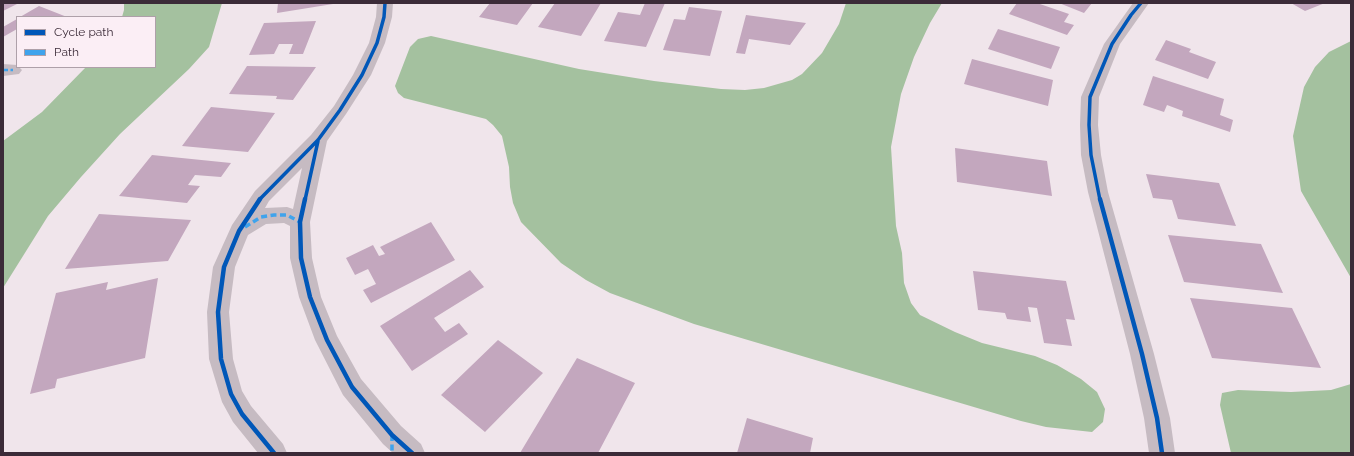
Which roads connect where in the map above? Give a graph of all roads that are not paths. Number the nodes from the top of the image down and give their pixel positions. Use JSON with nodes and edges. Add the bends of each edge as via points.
{"nodes":[{"id":1,"x":385,"y":3,"type":"edge"},
{"id":2,"x":1140,"y":3,"type":"edge"},
{"id":3,"x":318,"y":140,"type":"junction"},
{"id":4,"x":300,"y":222,"type":"junction"},
{"id":5,"x":239,"y":231,"type":"junction"},
{"id":6,"x":392,"y":444,"type":"edge"},
{"id":7,"x":274,"y":453,"type":"edge"},
{"id":8,"x":412,"y":453,"type":"edge"},
{"id":9,"x":1162,"y":453,"type":"edge"}],
"edges":[{"from":1,"to":3,"type":"street","via":[[377,43],[362,75]]},
{"from":2,"to":9,"type":"street","via":[[1112,44],[1100,70],[1090,97],[1089,125],[1091,155],[1098,192],[1142,354],[1157,418]]},
{"from":3,"to":4,"type":"street"},
{"from":3,"to":5,"type":"street","via":[[262,196]]},
{"from":4,"to":5,"type":"street","via":[[287,215],[274,215],[261,217]]},
{"from":4,"to":6,"type":"street","via":[[301,258],[310,297],[327,340],[352,387]]},
{"from":5,"to":7,"type":"street","via":[[224,267],[218,312],[221,360],[231,394],[242,414]]},
{"from":6,"to":8,"type":"street"}]}
